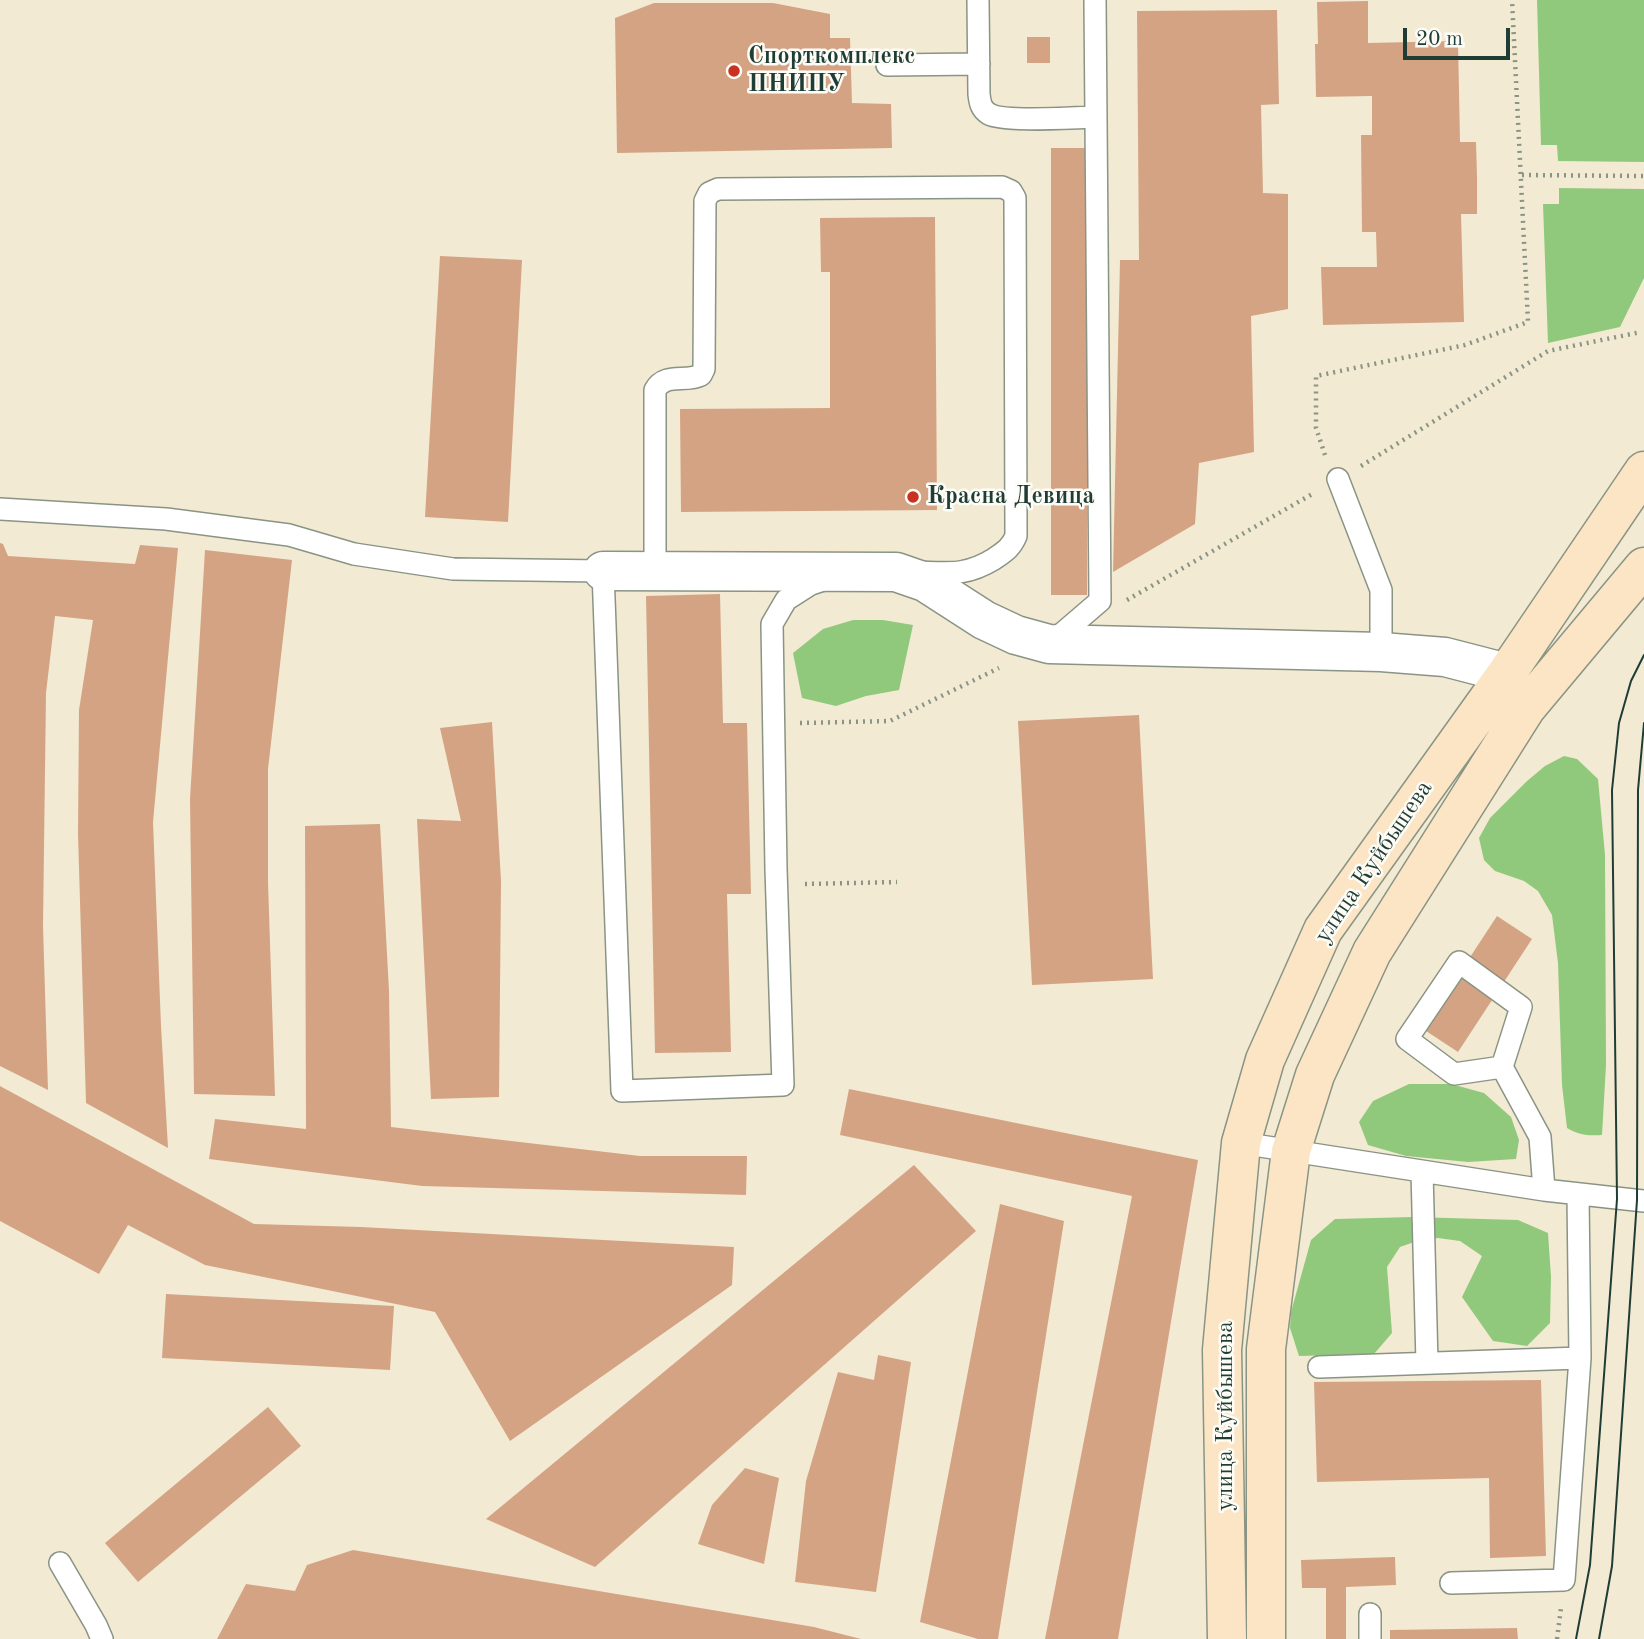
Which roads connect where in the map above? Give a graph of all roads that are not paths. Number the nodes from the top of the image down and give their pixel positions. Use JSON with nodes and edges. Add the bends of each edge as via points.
{"nodes":[{"id":1,"x":978,"y":0,"type":"edge"},
{"id":2,"x":1095,"y":0,"type":"edge"},
{"id":3,"x":979,"y":64,"type":"junction"},
{"id":4,"x":887,"y":65,"type":"dead end"},
{"id":5,"x":1096,"y":117,"type":"junction"},
{"id":6,"x":1644,"y":471,"type":"edge"},
{"id":7,"x":1338,"y":479,"type":"road end"},
{"id":8,"x":0,"y":509,"type":"edge"},
{"id":9,"x":1644,"y":567,"type":"edge"},
{"id":10,"x":603,"y":571,"type":"junction"},
{"id":11,"x":655,"y":571,"type":"junction"},
{"id":12,"x":848,"y":572,"type":"junction"},
{"id":13,"x":896,"y":572,"type":"junction"},
{"id":14,"x":1049,"y":644,"type":"junction"},
{"id":15,"x":1381,"y":652,"type":"junction"},
{"id":16,"x":1507,"y":673,"type":"junction"},
{"id":17,"x":1502,"y":1067,"type":"junction"},
{"id":18,"x":1241,"y":1143,"type":"junction"},
{"id":19,"x":1291,"y":1151,"type":"junction"},
{"id":20,"x":1422,"y":1172,"type":"junction"},
{"id":21,"x":1544,"y":1190,"type":"junction"},
{"id":22,"x":1578,"y":1195,"type":"junction"},
{"id":23,"x":1644,"y":1201,"type":"edge"},
{"id":24,"x":1580,"y":1358,"type":"junction"},
{"id":25,"x":1427,"y":1363,"type":"junction"},
{"id":26,"x":1319,"y":1367,"type":"dead end"},
{"id":27,"x":60,"y":1563,"type":"dead end"},
{"id":28,"x":1451,"y":1583,"type":"dead end"},
{"id":29,"x":1370,"y":1614,"type":"dead end"},
{"id":30,"x":102,"y":1639,"type":"edge"},
{"id":31,"x":1227,"y":1639,"type":"edge"},
{"id":32,"x":1266,"y":1639,"type":"edge"},
{"id":33,"x":1370,"y":1639,"type":"edge"}],
"edges":[{"from":1,"to":3,"type":"lane"},
{"from":2,"to":5,"type":"lane"},
{"from":3,"to":4,"type":"lane"},
{"from":3,"to":5,"type":"lane","via":[[981,107],[990,115]]},
{"from":5,"to":14,"type":"lane","via":[[1100,601]]},
{"from":6,"to":16,"type":"main road","name":"улица Куйбышева"},
{"from":7,"to":15,"type":"lane","via":[[1381,590]]},
{"from":8,"to":10,"type":"lane","via":[[166,519],[289,535],[354,554],[453,569]]},
{"from":9,"to":19,"type":"main road","name":"улица Куйбышева","via":[[1526,708],[1373,952],[1315,1075]]},
{"from":10,"to":11,"type":"street"},
{"from":10,"to":12,"type":"lane","via":[[622,1091],[783,1085],[772,624],[786,600],[811,584]]},
{"from":11,"to":12,"type":"street"},
{"from":11,"to":13,"type":"lane","via":[[655,390],[666,379],[694,379],[704,369],[705,201],[709,193],[718,189],[1002,187],[1014,198],[1016,536],[1007,551],[972,570]]},
{"from":12,"to":13,"type":"street"},
{"from":13,"to":14,"type":"street","via":[[925,582],[984,621]]},
{"from":14,"to":15,"type":"street"},
{"from":15,"to":16,"type":"street","via":[[1445,657]]},
{"from":16,"to":18,"type":"main road","name":"улица Куйбышева","via":[[1323,930],[1265,1060]]},
{"from":17,"to":17,"type":"lane","via":[[1521,1007],[1460,962],[1407,1039],[1454,1074]]},
{"from":17,"to":21,"type":"lane","via":[[1540,1137]]},
{"from":18,"to":19,"type":"lane"},
{"from":18,"to":31,"type":"main road","name":"улица Куйбышева","via":[[1222,1350]]},
{"from":19,"to":20,"type":"lane"},
{"from":19,"to":32,"type":"main road","name":"улица Куйбышева","via":[[1266,1349]]},
{"from":20,"to":21,"type":"lane"},
{"from":20,"to":25,"type":"lane"},
{"from":21,"to":22,"type":"lane"},
{"from":22,"to":23,"type":"lane"},
{"from":22,"to":24,"type":"lane"},
{"from":24,"to":25,"type":"lane"},
{"from":24,"to":28,"type":"lane","via":[[1564,1580]]},
{"from":25,"to":26,"type":"lane"},
{"from":27,"to":30,"type":"lane"},
{"from":29,"to":33,"type":"lane"}]}
